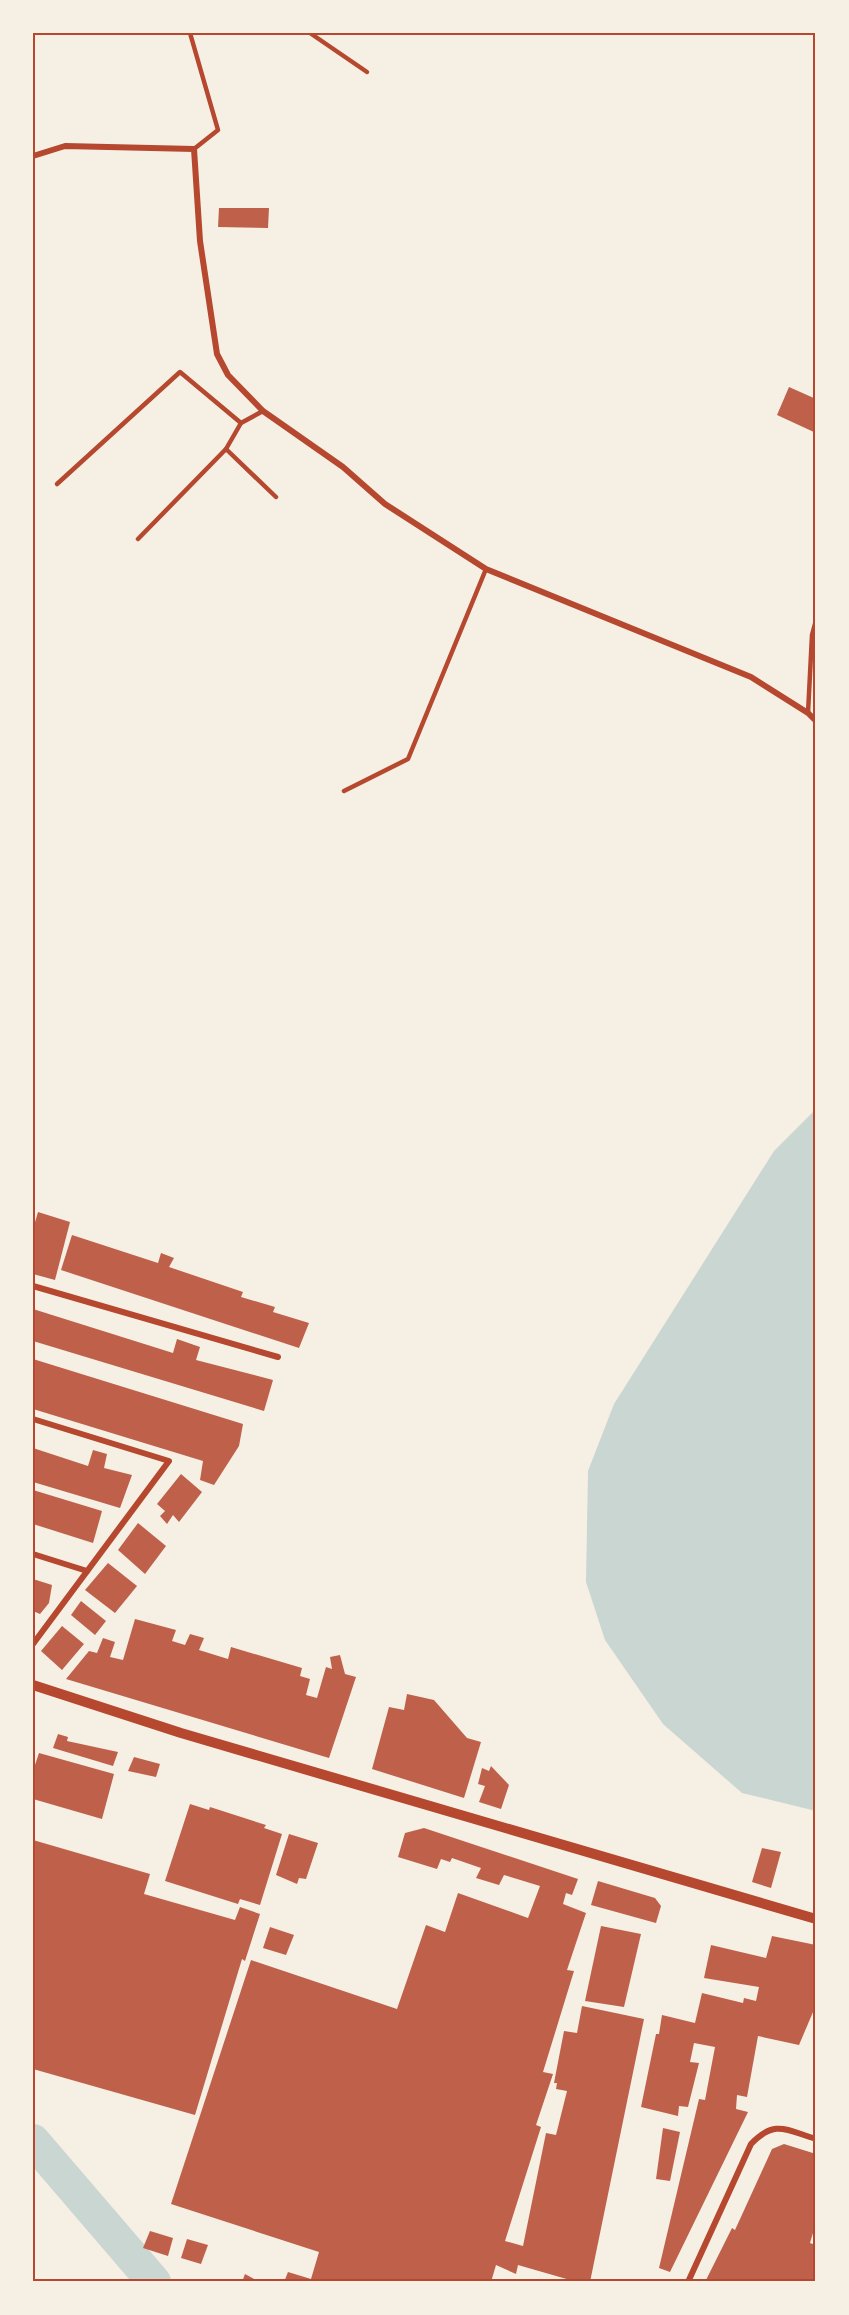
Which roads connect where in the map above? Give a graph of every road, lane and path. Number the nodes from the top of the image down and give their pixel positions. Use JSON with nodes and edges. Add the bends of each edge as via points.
{"nodes":[{"id":1,"x":190,"y":33,"type":"edge"},
{"id":2,"x":310,"y":33,"type":"edge"},
{"id":3,"x":367,"y":72,"type":"dead end"},
{"id":4,"x":194,"y":149,"type":"junction"},
{"id":5,"x":33,"y":156,"type":"edge"},
{"id":6,"x":263,"y":411,"type":"junction"},
{"id":7,"x":241,"y":423,"type":"junction"},
{"id":8,"x":226,"y":449,"type":"junction"},
{"id":9,"x":57,"y":484,"type":"dead end"},
{"id":10,"x":276,"y":497,"type":"dead end"},
{"id":11,"x":138,"y":539,"type":"dead end"},
{"id":12,"x":486,"y":569,"type":"junction"},
{"id":13,"x":816,"y":620,"type":"edge"},
{"id":14,"x":808,"y":713,"type":"junction"},
{"id":15,"x":816,"y":721,"type":"edge"},
{"id":16,"x":344,"y":791,"type":"dead end"},
{"id":17,"x":33,"y":1286,"type":"edge"},
{"id":18,"x":278,"y":1357,"type":"dead end"},
{"id":19,"x":33,"y":1419,"type":"edge"},
{"id":20,"x":33,"y":1554,"type":"edge"},
{"id":21,"x":87,"y":1571,"type":"junction"},
{"id":22,"x":33,"y":1644,"type":"edge"},
{"id":23,"x":33,"y":1685,"type":"edge"},
{"id":24,"x":816,"y":1919,"type":"edge"},
{"id":25,"x":816,"y":2139,"type":"edge"},
{"id":26,"x":688,"y":2282,"type":"edge"}],
"edges":[{"from":1,"to":4,"type":"lane","via":[[218,130]]},
{"from":2,"to":3,"type":"lane"},
{"from":4,"to":5,"type":"street","via":[[65,146]]},
{"from":4,"to":6,"type":"street","via":[[200,241],[217,354],[228,375]]},
{"from":6,"to":7,"type":"lane"},
{"from":6,"to":12,"type":"street","via":[[344,467],[385,504]]},
{"from":7,"to":8,"type":"lane"},
{"from":7,"to":9,"type":"lane","via":[[180,372]]},
{"from":8,"to":10,"type":"lane"},
{"from":8,"to":11,"type":"lane"},
{"from":12,"to":14,"type":"street","via":[[751,677]]},
{"from":12,"to":16,"type":"lane","via":[[408,759]]},
{"from":13,"to":14,"type":"lane"},
{"from":14,"to":15,"type":"street"},
{"from":17,"to":18,"type":"street"},
{"from":19,"to":21,"type":"street","via":[[169,1461]]},
{"from":20,"to":21,"type":"street"},
{"from":21,"to":22,"type":"street"},
{"from":23,"to":24,"type":"street","via":[[180,1733]]},
{"from":25,"to":26,"type":"street","via":[[778,2128],[764,2131],[751,2144]]}]}
